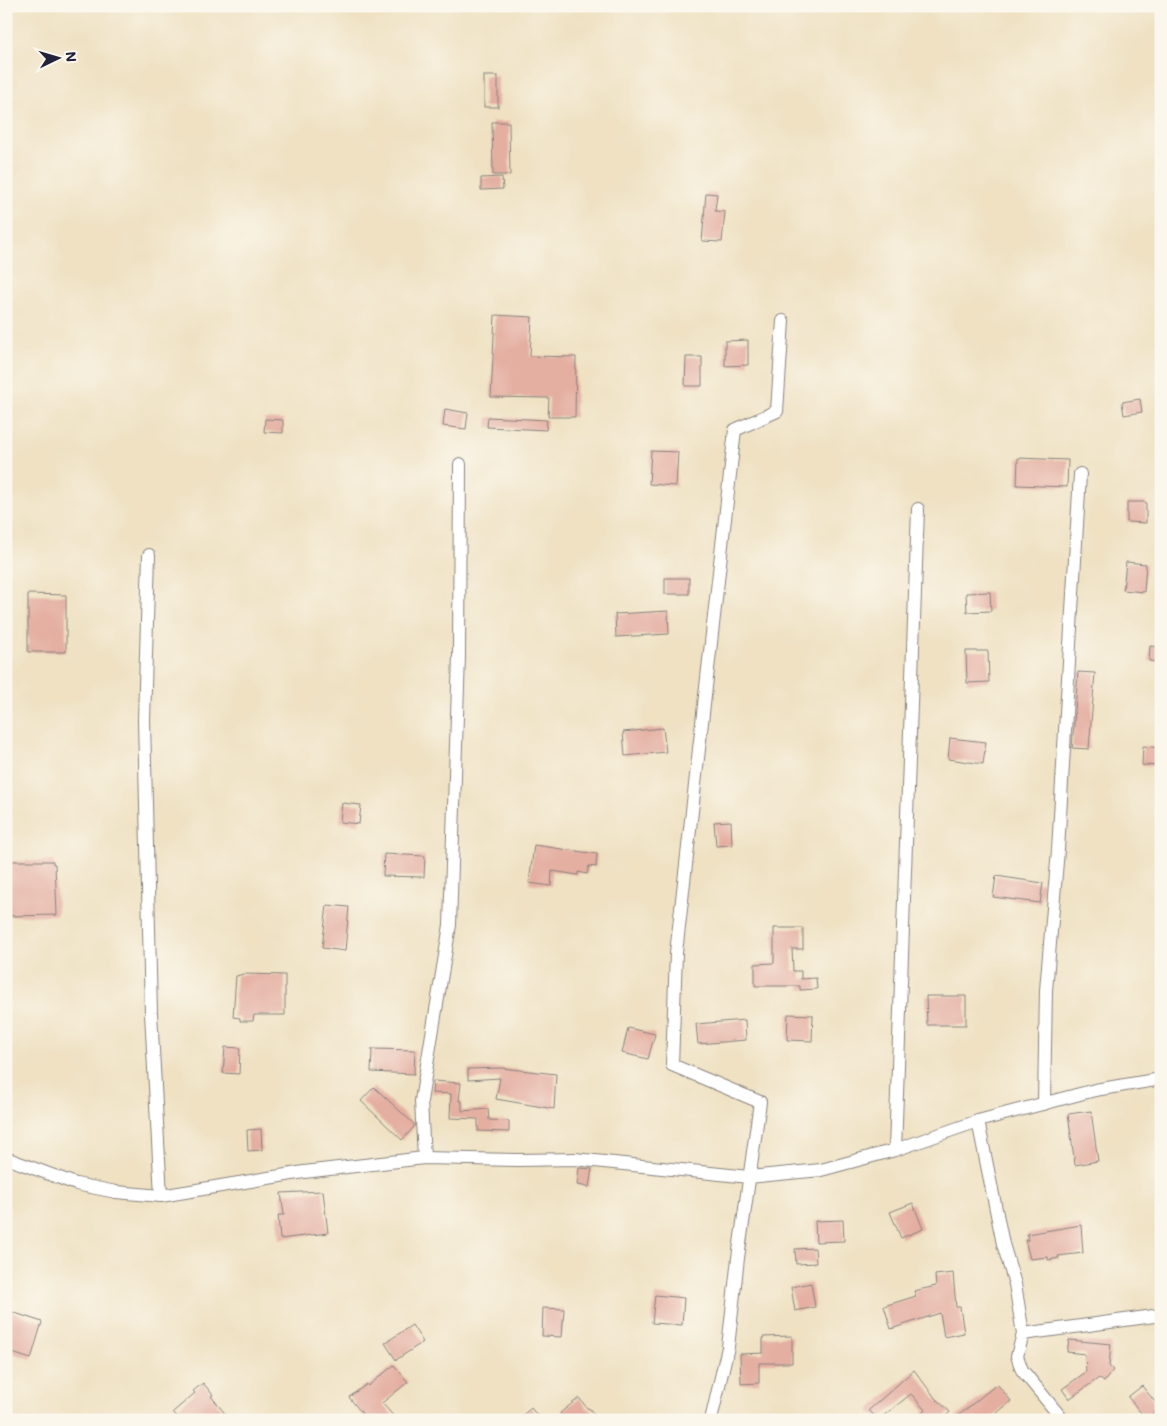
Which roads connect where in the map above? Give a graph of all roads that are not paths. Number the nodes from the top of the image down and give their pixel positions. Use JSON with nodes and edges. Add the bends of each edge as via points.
{"nodes":[{"id":1,"x":783,"y":321,"type":"dead end"},
{"id":2,"x":460,"y":464,"type":"dead end"},
{"id":3,"x":1080,"y":474,"type":"dead end"},
{"id":4,"x":918,"y":509,"type":"dead end"},
{"id":5,"x":149,"y":555,"type":"dead end"},
{"id":6,"x":1161,"y":1080,"type":"edge"},
{"id":7,"x":1044,"y":1104,"type":"junction"},
{"id":8,"x":978,"y":1121,"type":"junction"},
{"id":9,"x":896,"y":1150,"type":"junction"},
{"id":10,"x":6,"y":1158,"type":"edge"},
{"id":11,"x":424,"y":1158,"type":"junction"},
{"id":12,"x":749,"y":1177,"type":"junction"},
{"id":13,"x":161,"y":1196,"type":"junction"},
{"id":14,"x":1161,"y":1315,"type":"edge"},
{"id":15,"x":1023,"y":1334,"type":"junction"},
{"id":16,"x":711,"y":1420,"type":"edge"},
{"id":17,"x":1063,"y":1420,"type":"edge"}],
"edges":[{"from":1,"to":12,"type":"street","via":[[777,411],[735,430],[676,962],[672,1065],[760,1102]]},
{"from":2,"to":11,"type":"street","via":[[459,656],[450,925],[421,1101]]},
{"from":3,"to":7,"type":"street","via":[[1058,850],[1046,990]]},
{"from":4,"to":9,"type":"street"},
{"from":5,"to":13,"type":"street","via":[[144,720],[151,1013]]},
{"from":6,"to":7,"type":"street","via":[[1095,1090]]},
{"from":7,"to":8,"type":"street"},
{"from":8,"to":9,"type":"street"},
{"from":8,"to":15,"type":"street","via":[[1003,1244],[1015,1284]]},
{"from":9,"to":12,"type":"street","via":[[821,1170]]},
{"from":10,"to":13,"type":"street","via":[[76,1184]]},
{"from":11,"to":12,"type":"street","via":[[575,1159]]},
{"from":11,"to":13,"type":"street","via":[[304,1172]]},
{"from":12,"to":16,"type":"street","via":[[728,1347]]},
{"from":14,"to":15,"type":"street"},
{"from":15,"to":17,"type":"street","via":[[1017,1356],[1022,1370]]}]}
